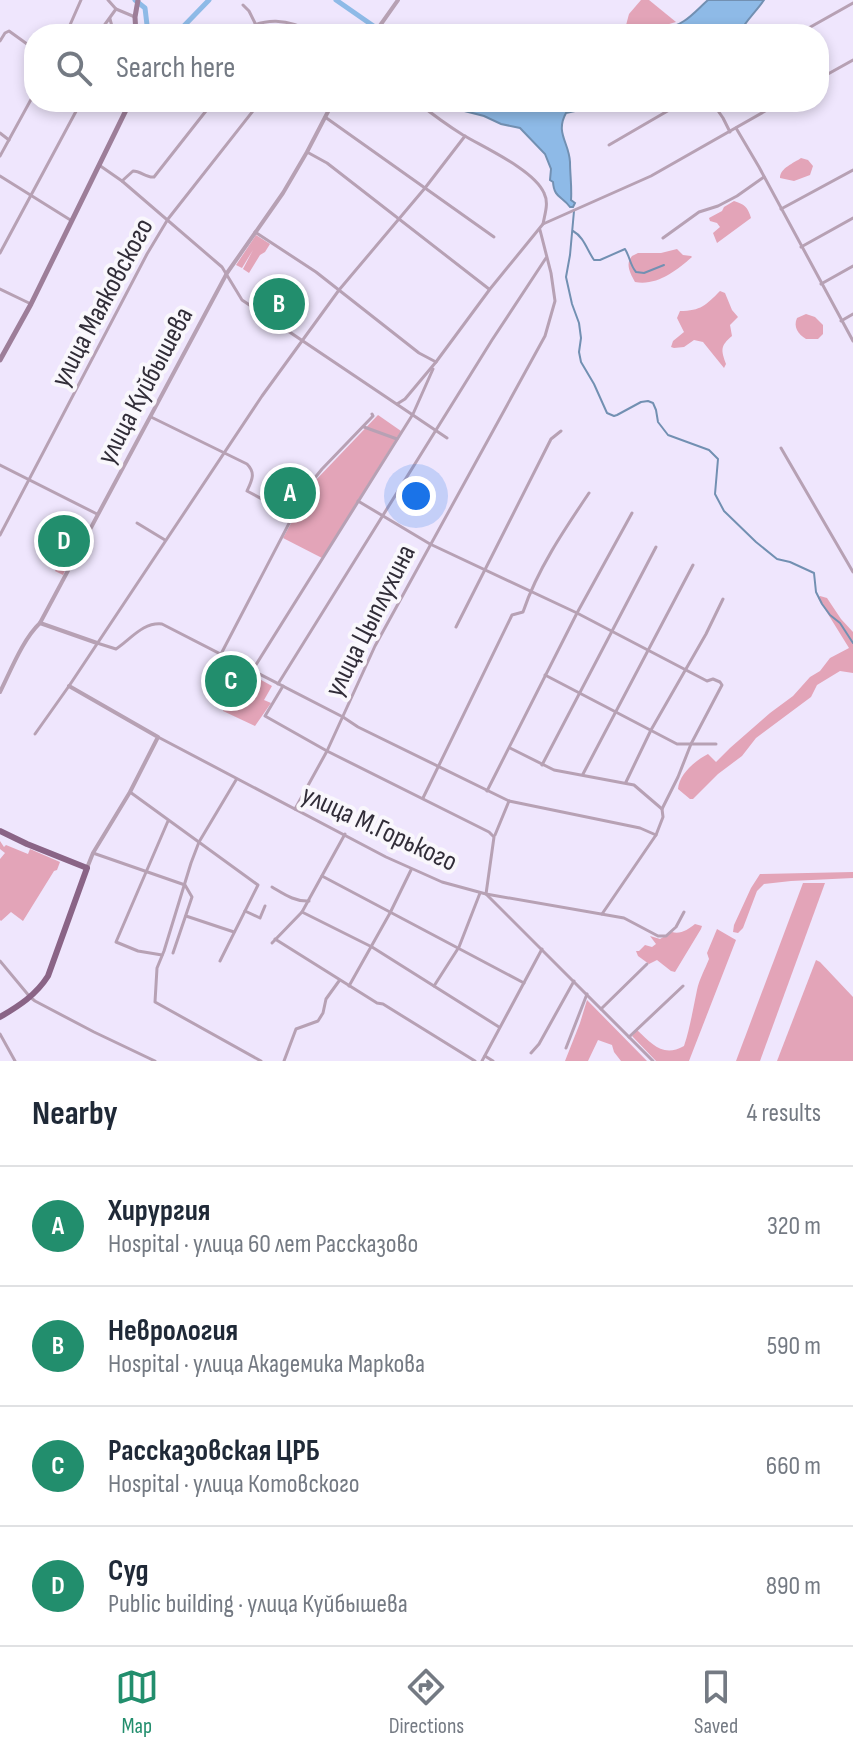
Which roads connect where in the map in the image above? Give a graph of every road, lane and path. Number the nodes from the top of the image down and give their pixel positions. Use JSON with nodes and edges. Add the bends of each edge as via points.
{"nodes":[{"id":1,"x":81,"y":0,"type":"edge"},
{"id":2,"x":108,"y":0,"type":"edge"},
{"id":3,"x":398,"y":0,"type":"edge"},
{"id":4,"x":136,"y":3,"type":"edge"},
{"id":5,"x":853,"y":3,"type":"edge"},
{"id":6,"x":243,"y":5,"type":"dead end"},
{"id":7,"x":116,"y":9,"type":"junction"},
{"id":8,"x":135,"y":17,"type":"junction"},
{"id":9,"x":110,"y":19,"type":"junction"},
{"id":10,"x":70,"y":24,"type":"edge"},
{"id":11,"x":106,"y":24,"type":"edge"},
{"id":12,"x":111,"y":24,"type":"edge"},
{"id":13,"x":135,"y":24,"type":"edge"},
{"id":14,"x":256,"y":24,"type":"edge"},
{"id":15,"x":262,"y":24,"type":"edge"},
{"id":16,"x":296,"y":24,"type":"edge"},
{"id":17,"x":381,"y":24,"type":"edge"},
{"id":18,"x":816,"y":24,"type":"edge"},
{"id":19,"x":0,"y":41,"type":"edge"},
{"id":20,"x":24,"y":42,"type":"edge"},
{"id":21,"x":853,"y":60,"type":"edge"},
{"id":22,"x":829,"y":73,"type":"edge"},
{"id":23,"x":24,"y":112,"type":"edge"},
{"id":24,"x":76,"y":112,"type":"edge"},
{"id":25,"x":125,"y":112,"type":"edge"},
{"id":26,"x":205,"y":112,"type":"edge"},
{"id":27,"x":252,"y":112,"type":"edge"},
{"id":28,"x":328,"y":112,"type":"edge"},
{"id":29,"x":431,"y":112,"type":"edge"},
{"id":30,"x":666,"y":112,"type":"edge"},
{"id":31,"x":719,"y":112,"type":"edge"},
{"id":32,"x":764,"y":112,"type":"edge"},
{"id":33,"x":325,"y":117,"type":"junction"},
{"id":34,"x":736,"y":128,"type":"junction"},
{"id":35,"x":730,"y":132,"type":"junction"},
{"id":36,"x":0,"y":133,"type":"edge"},
{"id":37,"x":465,"y":136,"type":"junction"},
{"id":38,"x":9,"y":140,"type":"junction"},
{"id":39,"x":609,"y":145,"type":"dead end"},
{"id":40,"x":307,"y":152,"type":"junction"},
{"id":41,"x":0,"y":156,"type":"edge"},
{"id":42,"x":99,"y":165,"type":"junction"},
{"id":43,"x":853,"y":170,"type":"edge"},
{"id":44,"x":0,"y":176,"type":"edge"},
{"id":45,"x":764,"y":177,"type":"junction"},
{"id":46,"x":122,"y":181,"type":"junction"},
{"id":47,"x":425,"y":188,"type":"junction"},
{"id":48,"x":31,"y":195,"type":"junction"},
{"id":49,"x":781,"y":209,"type":"junction"},
{"id":50,"x":853,"y":218,"type":"edge"},
{"id":51,"x":399,"y":219,"type":"junction"},
{"id":52,"x":167,"y":220,"type":"junction"},
{"id":53,"x":72,"y":221,"type":"junction"},
{"id":54,"x":543,"y":224,"type":"junction"},
{"id":55,"x":540,"y":230,"type":"junction"},
{"id":56,"x":255,"y":232,"type":"junction"},
{"id":57,"x":494,"y":237,"type":"dead end"},
{"id":58,"x":663,"y":238,"type":"dead end"},
{"id":59,"x":801,"y":247,"type":"junction"},
{"id":60,"x":0,"y":253,"type":"edge"},
{"id":61,"x":546,"y":258,"type":"junction"},
{"id":62,"x":853,"y":266,"type":"edge"},
{"id":63,"x":227,"y":273,"type":"junction"},
{"id":64,"x":821,"y":284,"type":"junction"},
{"id":65,"x":0,"y":289,"type":"edge"},
{"id":66,"x":490,"y":289,"type":"junction"},
{"id":67,"x":339,"y":290,"type":"junction"},
{"id":68,"x":31,"y":304,"type":"junction"},
{"id":69,"x":853,"y":314,"type":"edge"},
{"id":70,"x":841,"y":321,"type":"junction"},
{"id":71,"x":302,"y":341,"type":"junction"},
{"id":72,"x":853,"y":341,"type":"edge"},
{"id":73,"x":0,"y":360,"type":"edge"},
{"id":74,"x":436,"y":362,"type":"junction"},
{"id":75,"x":397,"y":404,"type":"junction"},
{"id":76,"x":372,"y":414,"type":"dead end"},
{"id":77,"x":413,"y":414,"type":"junction"},
{"id":78,"x":149,"y":417,"type":"junction"},
{"id":79,"x":364,"y":427,"type":"junction"},
{"id":80,"x":436,"y":430,"type":"junction"},
{"id":81,"x":561,"y":431,"type":"dead end"},
{"id":82,"x":447,"y":438,"type":"dead end"},
{"id":83,"x":397,"y":439,"type":"junction"},
{"id":84,"x":781,"y":448,"type":"dead end"},
{"id":85,"x":225,"y":452,"type":"junction"},
{"id":86,"x":0,"y":465,"type":"edge"},
{"id":87,"x":29,"y":479,"type":"junction"},
{"id":88,"x":589,"y":493,"type":"dead end"},
{"id":89,"x":358,"y":501,"type":"junction"},
{"id":90,"x":632,"y":513,"type":"dead end"},
{"id":91,"x":97,"y":514,"type":"junction"},
{"id":92,"x":292,"y":515,"type":"junction"},
{"id":93,"x":382,"y":515,"type":"junction"},
{"id":94,"x":137,"y":523,"type":"dead end"},
{"id":95,"x":0,"y":535,"type":"edge"},
{"id":96,"x":165,"y":540,"type":"junction"},
{"id":97,"x":430,"y":544,"type":"junction"},
{"id":98,"x":656,"y":547,"type":"dead end"},
{"id":99,"x":693,"y":565,"type":"dead end"},
{"id":100,"x":484,"y":570,"type":"junction"},
{"id":101,"x":853,"y":572,"type":"edge"},
{"id":102,"x":530,"y":591,"type":"junction"},
{"id":103,"x":723,"y":599,"type":"dead end"},
{"id":104,"x":577,"y":613,"type":"junction"},
{"id":105,"x":40,"y":623,"type":"junction"},
{"id":106,"x":456,"y":627,"type":"dead end"},
{"id":107,"x":612,"y":632,"type":"junction"},
{"id":108,"x":97,"y":643,"type":"junction"},
{"id":109,"x":648,"y":651,"type":"junction"},
{"id":110,"x":221,"y":654,"type":"junction"},
{"id":111,"x":685,"y":669,"type":"junction"},
{"id":112,"x":252,"y":671,"type":"junction"},
{"id":113,"x":545,"y":675,"type":"junction"},
{"id":114,"x":278,"y":684,"type":"junction"},
{"id":115,"x":69,"y":686,"type":"junction"},
{"id":116,"x":283,"y":686,"type":"junction"},
{"id":117,"x":0,"y":692,"type":"edge"},
{"id":118,"x":580,"y":694,"type":"junction"},
{"id":119,"x":615,"y":711,"type":"junction"},
{"id":120,"x":343,"y":717,"type":"junction"},
{"id":121,"x":651,"y":730,"type":"junction"},
{"id":122,"x":35,"y":734,"type":"dead end"},
{"id":123,"x":158,"y":737,"type":"junction"},
{"id":124,"x":677,"y":744,"type":"junction"},
{"id":125,"x":691,"y":744,"type":"junction"},
{"id":126,"x":716,"y":744,"type":"dead end"},
{"id":127,"x":510,"y":748,"type":"junction"},
{"id":128,"x":327,"y":751,"type":"junction"},
{"id":129,"x":686,"y":756,"type":"junction"},
{"id":130,"x":542,"y":765,"type":"junction"},
{"id":131,"x":437,"y":767,"type":"junction"},
{"id":132,"x":583,"y":774,"type":"junction"},
{"id":133,"x":236,"y":780,"type":"junction"},
{"id":134,"x":626,"y":782,"type":"junction"},
{"id":135,"x":487,"y":791,"type":"junction"},
{"id":136,"x":130,"y":792,"type":"junction"},
{"id":137,"x":423,"y":798,"type":"junction"},
{"id":138,"x":509,"y":801,"type":"junction"},
{"id":139,"x":295,"y":809,"type":"junction"},
{"id":140,"x":662,"y":809,"type":"junction"},
{"id":141,"x":168,"y":821,"type":"junction"},
{"id":142,"x":1,"y":832,"type":"edge"},
{"id":143,"x":345,"y":834,"type":"junction"},
{"id":144,"x":656,"y":835,"type":"junction"},
{"id":145,"x":494,"y":837,"type":"junction"},
{"id":146,"x":199,"y":842,"type":"junction"},
{"id":147,"x":93,"y":853,"type":"junction"},
{"id":148,"x":87,"y":868,"type":"junction"},
{"id":149,"x":412,"y":869,"type":"junction"},
{"id":150,"x":146,"y":872,"type":"junction"},
{"id":151,"x":322,"y":876,"type":"junction"},
{"id":152,"x":185,"y":885,"type":"junction"},
{"id":153,"x":272,"y":887,"type":"dead end"},
{"id":154,"x":480,"y":893,"type":"junction"},
{"id":155,"x":486,"y":894,"type":"junction"},
{"id":156,"x":309,"y":901,"type":"junction"},
{"id":157,"x":180,"y":902,"type":"junction"},
{"id":158,"x":265,"y":906,"type":"dead end"},
{"id":159,"x":188,"y":908,"type":"junction"},
{"id":160,"x":245,"y":911,"type":"junction"},
{"id":161,"x":302,"y":912,"type":"junction"},
{"id":162,"x":684,"y":912,"type":"dead end"},
{"id":163,"x":390,"y":913,"type":"junction"},
{"id":164,"x":602,"y":914,"type":"junction"},
{"id":165,"x":186,"y":916,"type":"junction"},
{"id":166,"x":234,"y":932,"type":"junction"},
{"id":167,"x":372,"y":947,"type":"junction"},
{"id":168,"x":459,"y":947,"type":"junction"},
{"id":169,"x":542,"y":949,"type":"junction"},
{"id":170,"x":173,"y":953,"type":"dead end"},
{"id":171,"x":162,"y":955,"type":"junction"},
{"id":172,"x":0,"y":961,"type":"edge"},
{"id":173,"x":220,"y":961,"type":"dead end"},
{"id":174,"x":647,"y":964,"type":"dead end"},
{"id":175,"x":339,"y":981,"type":"junction"},
{"id":176,"x":574,"y":981,"type":"junction"},
{"id":177,"x":524,"y":983,"type":"junction"},
{"id":178,"x":349,"y":986,"type":"junction"},
{"id":179,"x":683,"y":986,"type":"dead end"},
{"id":180,"x":434,"y":987,"type":"junction"},
{"id":181,"x":587,"y":994,"type":"junction"},
{"id":182,"x":30,"y":997,"type":"junction"},
{"id":183,"x":601,"y":1009,"type":"junction"},
{"id":184,"x":0,"y":1017,"type":"edge"},
{"id":185,"x":499,"y":1027,"type":"junction"},
{"id":186,"x":0,"y":1034,"type":"edge"},
{"id":187,"x":629,"y":1037,"type":"junction"},
{"id":188,"x":566,"y":1048,"type":"dead end"},
{"id":189,"x":531,"y":1053,"type":"dead end"},
{"id":190,"x":485,"y":1056,"type":"junction"},
{"id":191,"x":15,"y":1061,"type":"edge"},
{"id":192,"x":155,"y":1061,"type":"edge"},
{"id":193,"x":261,"y":1061,"type":"edge"},
{"id":194,"x":284,"y":1061,"type":"edge"},
{"id":195,"x":475,"y":1061,"type":"edge"},
{"id":196,"x":482,"y":1061,"type":"edge"},
{"id":197,"x":493,"y":1061,"type":"edge"},
{"id":198,"x":653,"y":1061,"type":"edge"}],
"edges":[{"from":1,"to":10,"type":"street"},
{"from":2,"to":7,"type":"street"},
{"from":3,"to":17,"type":"street"},
{"from":4,"to":8,"type":"main road"},
{"from":5,"to":18,"type":"street"},
{"from":6,"to":14,"type":"street"},
{"from":7,"to":8,"type":"street"},
{"from":7,"to":9,"type":"street"},
{"from":8,"to":13,"type":"main road"},
{"from":9,"to":11,"type":"street"},
{"from":9,"to":12,"type":"street"},
{"from":15,"to":16,"type":"street"},
{"from":19,"to":20,"type":"street","via":[[9,31]]},
{"from":21,"to":22,"type":"street"},
{"from":23,"to":38,"type":"street"},
{"from":24,"to":48,"type":"street"},
{"from":25,"to":42,"type":"main road"},
{"from":26,"to":46,"type":"street","via":[[154,177],[133,171]]},
{"from":27,"to":52,"type":"street","name":"улица Маяковского"},
{"from":28,"to":33,"type":"street","name":"улица Куйбышева"},
{"from":29,"to":37,"type":"street"},
{"from":30,"to":39,"type":"street"},
{"from":31,"to":35,"type":"street"},
{"from":32,"to":34,"type":"street"},
{"from":33,"to":40,"type":"street","name":"улица Куйбышева"},
{"from":33,"to":47,"type":"street"},
{"from":34,"to":35,"type":"street"},
{"from":34,"to":45,"type":"street"},
{"from":35,"to":54,"type":"street","via":[[651,176]]},
{"from":36,"to":38,"type":"street"},
{"from":37,"to":47,"type":"street"},
{"from":37,"to":54,"type":"street","via":[[539,184],[547,204]]},
{"from":38,"to":41,"type":"street"},
{"from":40,"to":51,"type":"street"},
{"from":40,"to":56,"type":"street","name":"улица Куйбышева"},
{"from":42,"to":46,"type":"street"},
{"from":42,"to":53,"type":"main road"},
{"from":43,"to":49,"type":"street"},
{"from":44,"to":48,"type":"street"},
{"from":45,"to":49,"type":"street"},
{"from":45,"to":58,"type":"street"},
{"from":46,"to":52,"type":"street"},
{"from":47,"to":51,"type":"street"},
{"from":47,"to":57,"type":"street"},
{"from":48,"to":53,"type":"street"},
{"from":48,"to":60,"type":"street"},
{"from":49,"to":59,"type":"street"},
{"from":50,"to":59,"type":"street"},
{"from":51,"to":66,"type":"street"},
{"from":51,"to":67,"type":"street"},
{"from":52,"to":63,"type":"street"},
{"from":52,"to":87,"type":"street","name":"улица Маяковского"},
{"from":53,"to":68,"type":"main road"},
{"from":54,"to":55,"type":"street"},
{"from":55,"to":61,"type":"street","name":"улица Цыплухина"},
{"from":55,"to":66,"type":"street"},
{"from":56,"to":63,"type":"street","name":"улица Куйбышева"},
{"from":56,"to":67,"type":"street"},
{"from":59,"to":64,"type":"street"},
{"from":61,"to":80,"type":"street"},
{"from":61,"to":97,"type":"street","name":"улица Цыплухина","via":[[555,301],[545,336]]},
{"from":62,"to":64,"type":"street"},
{"from":63,"to":71,"type":"street","via":[[242,300]]},
{"from":63,"to":78,"type":"street","name":"улица Куйбышева"},
{"from":64,"to":70,"type":"street"},
{"from":65,"to":68,"type":"street"},
{"from":66,"to":74,"type":"street"},
{"from":67,"to":71,"type":"street"},
{"from":67,"to":74,"type":"street"},
{"from":68,"to":73,"type":"main road"},
{"from":69,"to":70,"type":"street"},
{"from":70,"to":72,"type":"street"},
{"from":71,"to":75,"type":"street"},
{"from":71,"to":85,"type":"street"},
{"from":74,"to":75,"type":"street"},
{"from":74,"to":77,"type":"street"},
{"from":75,"to":77,"type":"street"},
{"from":76,"to":79,"type":"street"},
{"from":77,"to":80,"type":"street"},
{"from":77,"to":83,"type":"street"},
{"from":78,"to":85,"type":"street"},
{"from":78,"to":91,"type":"street","name":"улица Куйбышева"},
{"from":79,"to":83,"type":"street"},
{"from":79,"to":92,"type":"street","via":[[316,476]]},
{"from":80,"to":82,"type":"street"},
{"from":80,"to":93,"type":"street"},
{"from":81,"to":100,"type":"street","via":[[551,439]]},
{"from":83,"to":89,"type":"street"},
{"from":84,"to":101,"type":"street"},
{"from":85,"to":92,"type":"street","via":[[252,469],[247,491]]},
{"from":85,"to":96,"type":"street"},
{"from":86,"to":87,"type":"street"},
{"from":87,"to":91,"type":"street"},
{"from":87,"to":95,"type":"street","name":"улица Маяковского"},
{"from":88,"to":102,"type":"street"},
{"from":89,"to":93,"type":"street"},
{"from":89,"to":112,"type":"street"},
{"from":90,"to":104,"type":"street"},
{"from":91,"to":105,"type":"street","name":"улица Куйбышева"},
{"from":92,"to":110,"type":"street"},
{"from":93,"to":97,"type":"street"},
{"from":93,"to":114,"type":"street"},
{"from":94,"to":96,"type":"street"},
{"from":96,"to":108,"type":"street"},
{"from":97,"to":100,"type":"street"},
{"from":97,"to":120,"type":"street","name":"улица Цыплухина"},
{"from":98,"to":107,"type":"street"},
{"from":99,"to":109,"type":"street"},
{"from":100,"to":102,"type":"street"},
{"from":100,"to":106,"type":"street"},
{"from":102,"to":104,"type":"street"},
{"from":102,"to":131,"type":"street","via":[[523,612],[512,615]]},
{"from":103,"to":111,"type":"street"},
{"from":104,"to":107,"type":"street"},
{"from":104,"to":113,"type":"street"},
{"from":105,"to":108,"type":"street"},
{"from":105,"to":117,"type":"street","name":"улица Куйбышева"},
{"from":107,"to":109,"type":"street"},
{"from":107,"to":118,"type":"street"},
{"from":108,"to":110,"type":"street","via":[[116,649],[158,623]]},
{"from":108,"to":115,"type":"street"},
{"from":109,"to":111,"type":"street"},
{"from":109,"to":119,"type":"street"},
{"from":110,"to":112,"type":"street"},
{"from":111,"to":121,"type":"street"},
{"from":111,"to":125,"type":"street","via":[[722,685]]},
{"from":112,"to":114,"type":"street"},
{"from":113,"to":118,"type":"street"},
{"from":113,"to":127,"type":"street"},
{"from":114,"to":116,"type":"street"},
{"from":115,"to":122,"type":"street"},
{"from":115,"to":123,"type":"street","name":"улица М.Горького"},
{"from":116,"to":120,"type":"street"},
{"from":116,"to":128,"type":"street","via":[[265,716]]},
{"from":118,"to":119,"type":"street"},
{"from":118,"to":130,"type":"street"},
{"from":119,"to":121,"type":"street"},
{"from":119,"to":132,"type":"street"},
{"from":120,"to":128,"type":"street","name":"улица Цыплухина"},
{"from":120,"to":131,"type":"street"},
{"from":121,"to":124,"type":"street"},
{"from":121,"to":134,"type":"street"},
{"from":123,"to":133,"type":"street","name":"улица М.Горького"},
{"from":123,"to":136,"type":"street"},
{"from":124,"to":125,"type":"street"},
{"from":124,"to":129,"type":"street"},
{"from":125,"to":126,"type":"street"},
{"from":125,"to":129,"type":"street"},
{"from":127,"to":130,"type":"street"},
{"from":127,"to":135,"type":"street"},
{"from":128,"to":137,"type":"street"},
{"from":128,"to":139,"type":"street","name":"улица Цыплухина"},
{"from":129,"to":140,"type":"street"},
{"from":130,"to":132,"type":"street"},
{"from":131,"to":135,"type":"street"},
{"from":131,"to":137,"type":"street"},
{"from":132,"to":134,"type":"street"},
{"from":133,"to":139,"type":"street","name":"улица М.Горького"},
{"from":133,"to":146,"type":"street"},
{"from":134,"to":140,"type":"street"},
{"from":135,"to":138,"type":"street"},
{"from":136,"to":141,"type":"street"},
{"from":136,"to":147,"type":"street"},
{"from":137,"to":145,"type":"street"},
{"from":138,"to":144,"type":"street"},
{"from":138,"to":145,"type":"street"},
{"from":139,"to":143,"type":"street","name":"улица М.Горького"},
{"from":140,"to":144,"type":"street"},
{"from":141,"to":146,"type":"street"},
{"from":141,"to":150,"type":"street"},
{"from":142,"to":148,"type":"main road"},
{"from":143,"to":149,"type":"street","name":"улица М.Горького"},
{"from":143,"to":151,"type":"street"},
{"from":144,"to":164,"type":"street"},
{"from":145,"to":155,"type":"street"},
{"from":146,"to":152,"type":"street"},
{"from":146,"to":160,"type":"street","via":[[258,885]]},
{"from":147,"to":148,"type":"street"},
{"from":147,"to":150,"type":"street"},
{"from":148,"to":182,"type":"main road","via":[[48,976]]},
{"from":149,"to":154,"type":"street","name":"улица М.Горького"},
{"from":149,"to":163,"type":"street"},
{"from":150,"to":152,"type":"street"},
{"from":150,"to":171,"type":"street","via":[[116,942]]},
{"from":151,"to":156,"type":"street"},
{"from":151,"to":163,"type":"street"},
{"from":152,"to":157,"type":"street"},
{"from":152,"to":159,"type":"street","via":[[192,897]]},
{"from":153,"to":156,"type":"street","via":[[292,899]]},
{"from":154,"to":155,"type":"street","name":"улица М.Горького"},
{"from":154,"to":168,"type":"street"},
{"from":155,"to":164,"type":"street","name":"улица М.Горького"},
{"from":155,"to":169,"type":"street"},
{"from":156,"to":161,"type":"street"},
{"from":157,"to":159,"type":"street"},
{"from":157,"to":171,"type":"street"},
{"from":158,"to":160,"type":"street","via":[[260,918]]},
{"from":159,"to":165,"type":"street"},
{"from":160,"to":166,"type":"street"},
{"from":161,"to":167,"type":"street"},
{"from":161,"to":175,"type":"street","via":[[273,941]]},
{"from":162,"to":164,"type":"street","name":"улица М.Горького","via":[[666,936]]},
{"from":163,"to":167,"type":"street"},
{"from":163,"to":168,"type":"street"},
{"from":165,"to":166,"type":"street"},
{"from":165,"to":170,"type":"street"},
{"from":166,"to":173,"type":"street"},
{"from":167,"to":178,"type":"street"},
{"from":167,"to":180,"type":"street"},
{"from":168,"to":177,"type":"street"},
{"from":168,"to":180,"type":"street"},
{"from":169,"to":176,"type":"street"},
{"from":169,"to":177,"type":"street"},
{"from":171,"to":193,"type":"street","via":[[155,1002]]},
{"from":172,"to":182,"type":"street"},
{"from":174,"to":183,"type":"street"},
{"from":175,"to":178,"type":"street"},
{"from":175,"to":194,"type":"street","via":[[318,1021],[296,1029]]},
{"from":176,"to":181,"type":"street"},
{"from":176,"to":189,"type":"street"},
{"from":177,"to":185,"type":"street"},
{"from":178,"to":195,"type":"street"},
{"from":179,"to":187,"type":"street"},
{"from":180,"to":185,"type":"street"},
{"from":181,"to":183,"type":"street"},
{"from":181,"to":188,"type":"street"},
{"from":182,"to":184,"type":"main road"},
{"from":182,"to":192,"type":"street"},
{"from":183,"to":187,"type":"street"},
{"from":185,"to":190,"type":"street"},
{"from":186,"to":191,"type":"street"},
{"from":187,"to":198,"type":"street"},
{"from":190,"to":196,"type":"street"},
{"from":190,"to":197,"type":"street"}]}
